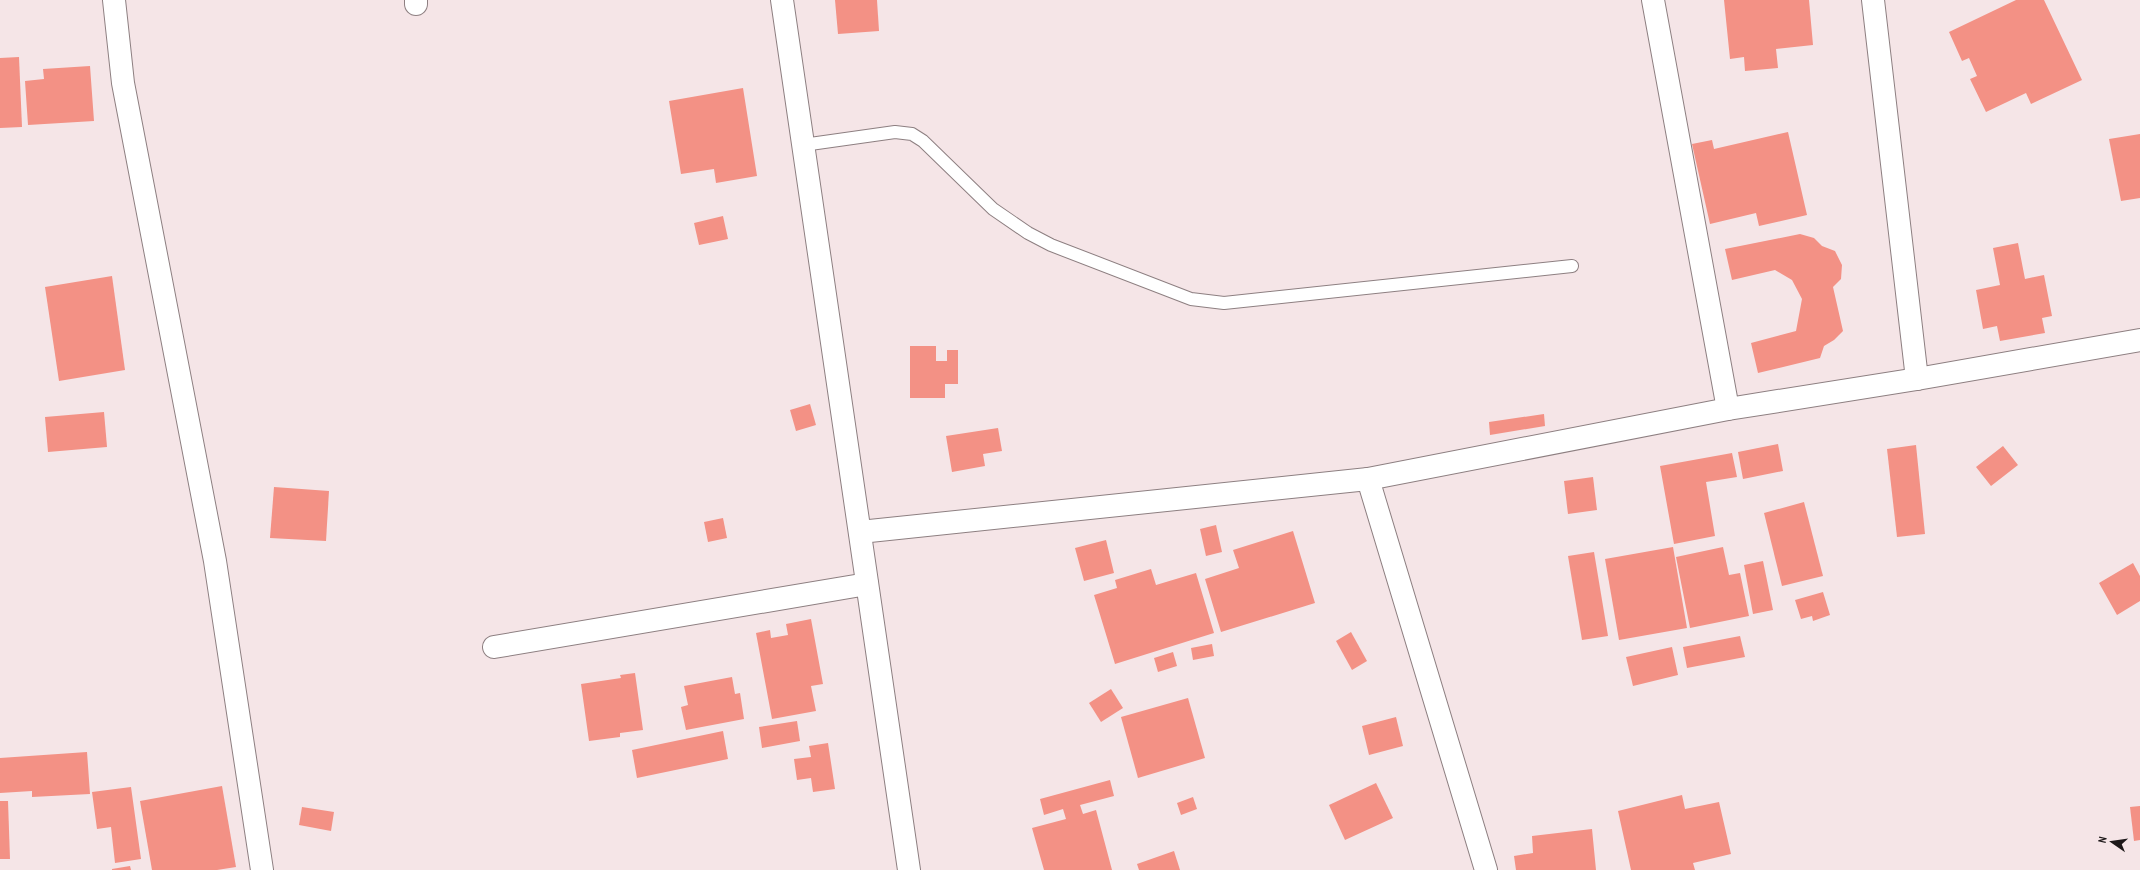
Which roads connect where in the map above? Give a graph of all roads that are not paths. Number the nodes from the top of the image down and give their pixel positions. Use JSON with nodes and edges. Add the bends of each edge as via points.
{"nodes":[{"id":1,"x":114,"y":0,"type":"edge"},
{"id":2,"x":782,"y":0,"type":"edge"},
{"id":3,"x":1653,"y":0,"type":"edge"},
{"id":4,"x":1873,"y":0,"type":"edge"},
{"id":5,"x":803,"y":145,"type":"junction"},
{"id":6,"x":1572,"y":266,"type":"dead end"},
{"id":7,"x":2140,"y":340,"type":"edge"},
{"id":8,"x":1917,"y":379,"type":"junction"},
{"id":9,"x":1728,"y":409,"type":"junction"},
{"id":10,"x":1368,"y":478,"type":"junction"},
{"id":11,"x":860,"y":532,"type":"junction"},
{"id":12,"x":867,"y":584,"type":"junction"},
{"id":13,"x":494,"y":647,"type":"dead end"},
{"id":14,"x":262,"y":870,"type":"edge"},
{"id":15,"x":909,"y":870,"type":"edge"},
{"id":16,"x":1486,"y":870,"type":"edge"}],
"edges":[{"from":1,"to":14,"type":"street","via":[[123,83],[215,560]]},
{"from":2,"to":5,"type":"street"},
{"from":3,"to":9,"type":"street"},
{"from":4,"to":8,"type":"street"},
{"from":5,"to":6,"type":"lane","via":[[895,132],[912,134],[923,141],[993,209],[1028,233],[1051,245],[1191,299],[1224,303]]},
{"from":5,"to":11,"type":"street"},
{"from":7,"to":8,"type":"street"},
{"from":8,"to":9,"type":"street"},
{"from":9,"to":10,"type":"street"},
{"from":10,"to":11,"type":"street"},
{"from":10,"to":16,"type":"street"},
{"from":11,"to":12,"type":"street"},
{"from":12,"to":13,"type":"street"},
{"from":12,"to":15,"type":"street"}]}
